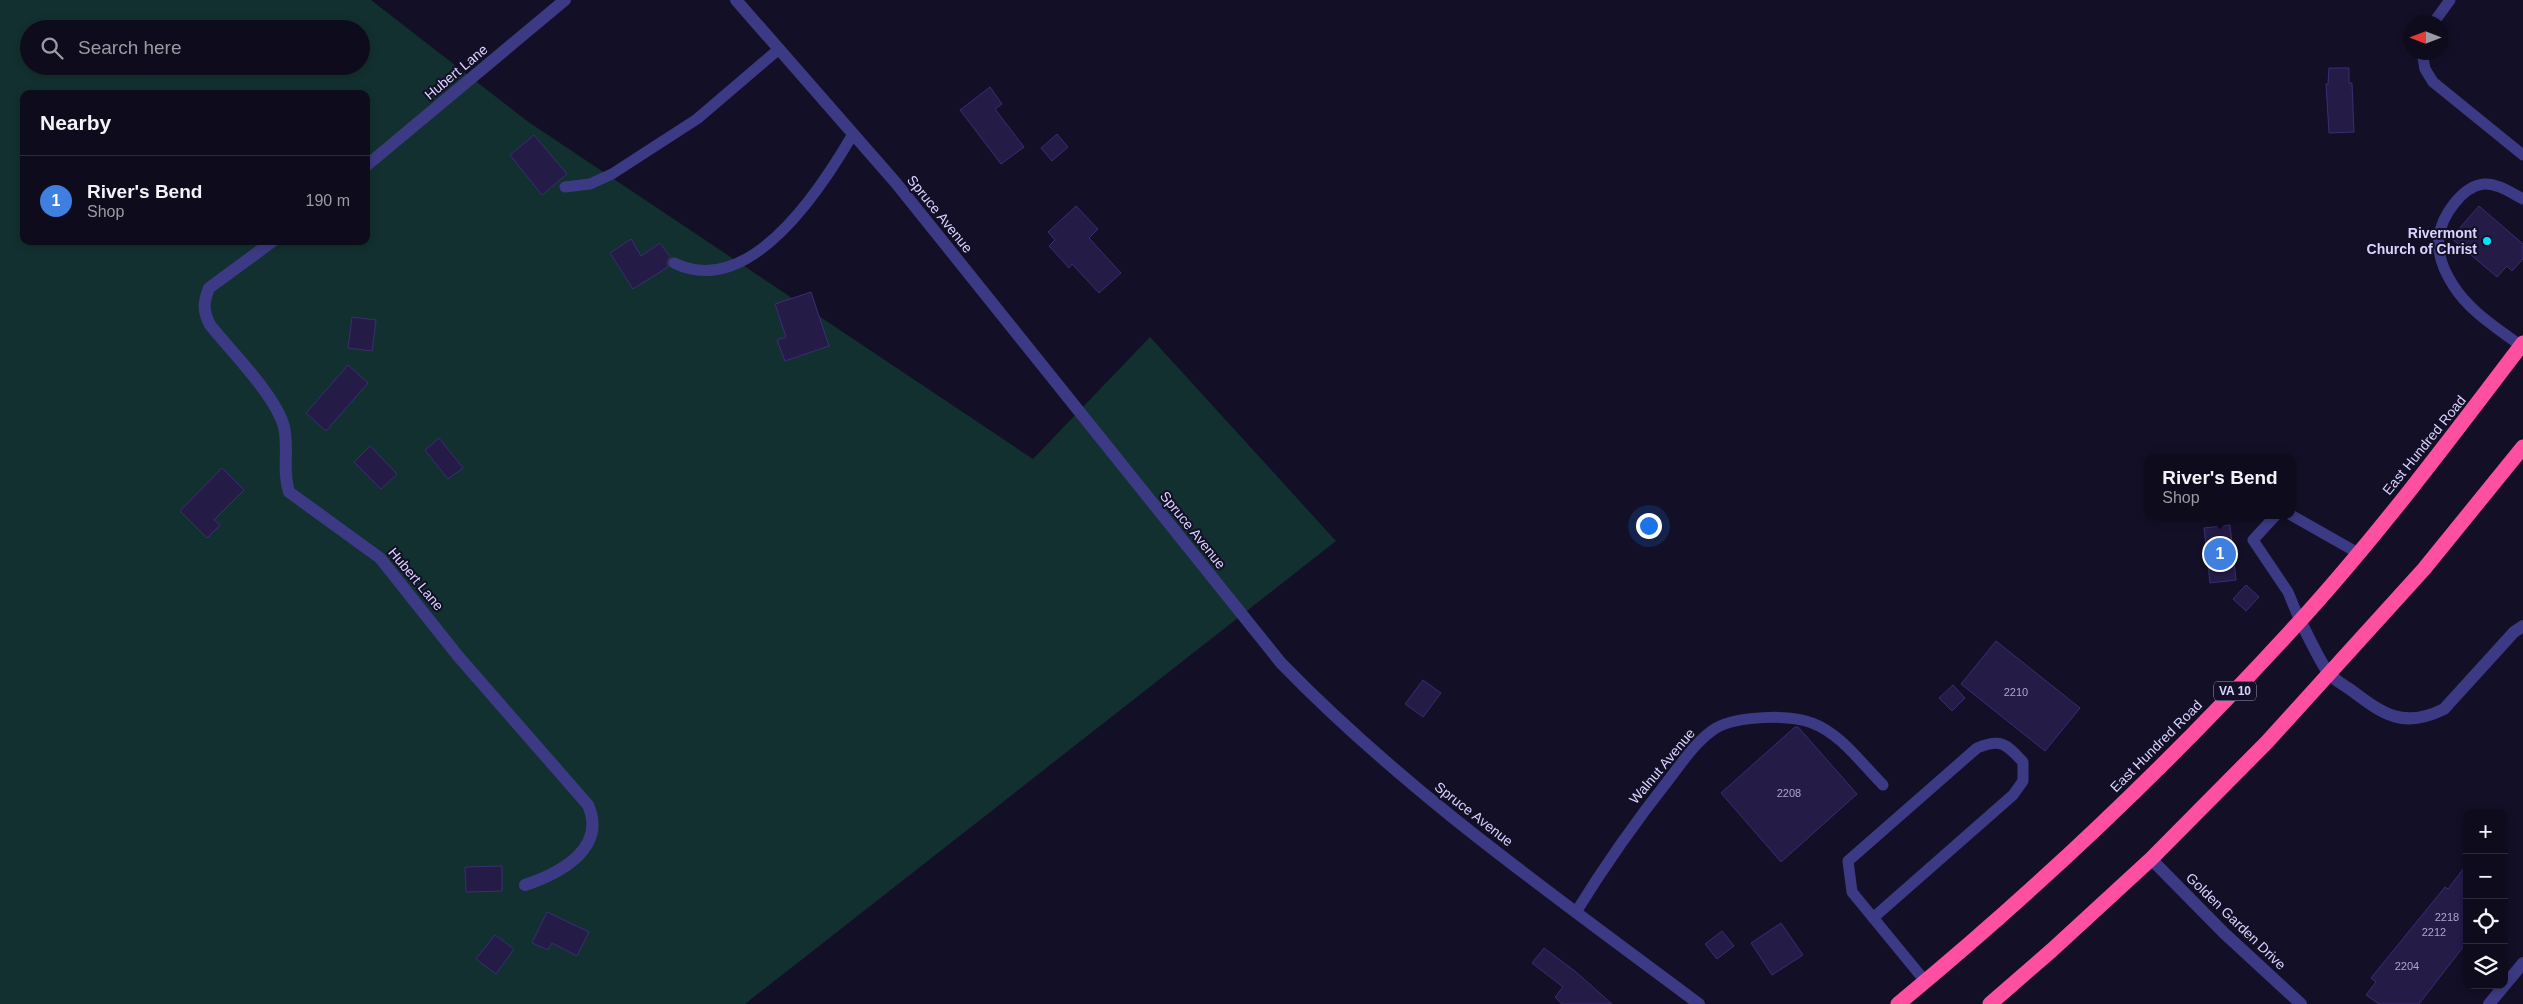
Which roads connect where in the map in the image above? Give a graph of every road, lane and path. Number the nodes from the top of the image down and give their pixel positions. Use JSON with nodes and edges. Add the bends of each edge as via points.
{"nodes":[{"id":1,"x":565,"y":0,"type":"edge"},
{"id":2,"x":736,"y":0,"type":"edge"},
{"id":3,"x":2450,"y":0,"type":"edge"},
{"id":4,"x":2439,"y":15,"type":"edge"},
{"id":5,"x":779,"y":49,"type":"junction"},
{"id":6,"x":2423,"y":60,"type":"edge"},
{"id":7,"x":854,"y":134,"type":"junction"},
{"id":8,"x":2523,"y":155,"type":"edge"},
{"id":9,"x":370,"y":163,"type":"edge"},
{"id":10,"x":565,"y":187,"type":"dead end"},
{"id":11,"x":2523,"y":199,"type":"edge"},
{"id":12,"x":267,"y":245,"type":"edge"},
{"id":13,"x":674,"y":263,"type":"dead end"},
{"id":14,"x":2522,"y":345,"type":"edge"},
{"id":15,"x":2523,"y":447,"type":"edge"},
{"id":16,"x":2295,"y":517,"type":"edge"},
{"id":17,"x":2272,"y":519,"type":"edge"},
{"id":18,"x":2358,"y":553,"type":"junction"},
{"id":19,"x":2300,"y":621,"type":"junction"},
{"id":20,"x":2523,"y":626,"type":"edge"},
{"id":21,"x":2328,"y":673,"type":"junction"},
{"id":22,"x":1883,"y":785,"type":"dead end"},
{"id":23,"x":2151,"y":858,"type":"junction"},
{"id":24,"x":525,"y":885,"type":"dead end"},
{"id":25,"x":1576,"y":912,"type":"junction"},
{"id":26,"x":1874,"y":918,"type":"junction"},
{"id":27,"x":2523,"y":963,"type":"edge"},
{"id":28,"x":1925,"y":981,"type":"junction"},
{"id":29,"x":1699,"y":1004,"type":"edge"},
{"id":30,"x":1898,"y":1004,"type":"edge"},
{"id":31,"x":1990,"y":1004,"type":"edge"},
{"id":32,"x":2301,"y":1004,"type":"edge"},
{"id":33,"x":2489,"y":1004,"type":"edge"}],
"edges":[{"from":1,"to":9,"type":"street","name":"Hubert Lane"},
{"from":2,"to":5,"type":"street","name":"Spruce Avenue"},
{"from":3,"to":4,"type":"lane"},
{"from":5,"to":7,"type":"street","name":"Spruce Avenue"},
{"from":5,"to":10,"type":"lane","via":[[697,119],[612,174],[590,184]]},
{"from":6,"to":8,"type":"lane","via":[[2433,82]]},
{"from":7,"to":13,"type":"lane","via":[[810,201],[759,249],[734,265],[717,270],[698,271]]},
{"from":7,"to":25,"type":"street","name":"Spruce Avenue","via":[[1281,663],[1330,714],[1384,762]]},
{"from":11,"to":14,"type":"lane","via":[[2494,185],[2474,187],[2458,199],[2442,226],[2439,238],[2441,259],[2462,297],[2488,322]]},
{"from":12,"to":24,"type":"street","name":"Hubert Lane","via":[[209,288],[204,299],[204,312],[210,325],[276,406],[284,427],[285,481],[289,492],[380,558],[458,656],[588,805],[594,817],[594,832],[589,845],[559,870]]},
{"from":14,"to":18,"type":"highway","name":"East Hundred Road","number":"VA 10"},
{"from":15,"to":21,"type":"highway","via":[[2424,570]]},
{"from":16,"to":18,"type":"lane"},
{"from":17,"to":19,"type":"lane","via":[[2252,540],[2288,592]]},
{"from":18,"to":19,"type":"highway","name":"East Hundred Road","number":"VA 10"},
{"from":19,"to":21,"type":"street"},
{"from":19,"to":28,"type":"highway","name":"East Hundred Road","number":"VA 10","via":[[2143,782]]},
{"from":20,"to":21,"type":"street","via":[[2444,709],[2428,717],[2408,720],[2391,717]]},
{"from":21,"to":23,"type":"highway","via":[[2267,742]]},
{"from":22,"to":25,"type":"lane","name":"Walnut Avenue","via":[[1835,736],[1814,723],[1792,717],[1774,717],[1732,722],[1717,728],[1681,763],[1642,813]]},
{"from":23,"to":31,"type":"highway"},
{"from":23,"to":32,"type":"street","name":"Golden Garden Drive","via":[[2224,933]]},
{"from":25,"to":29,"type":"street","name":"Spruce Avenue"},
{"from":26,"to":26,"type":"lane","via":[[1852,892],[1848,861],[1977,748],[1992,742],[2006,744],[2023,762],[2023,781],[2013,795]]},
{"from":26,"to":28,"type":"lane"},
{"from":27,"to":33,"type":"street"},
{"from":28,"to":30,"type":"highway","name":"East Hundred Road","number":"VA 10"}]}
